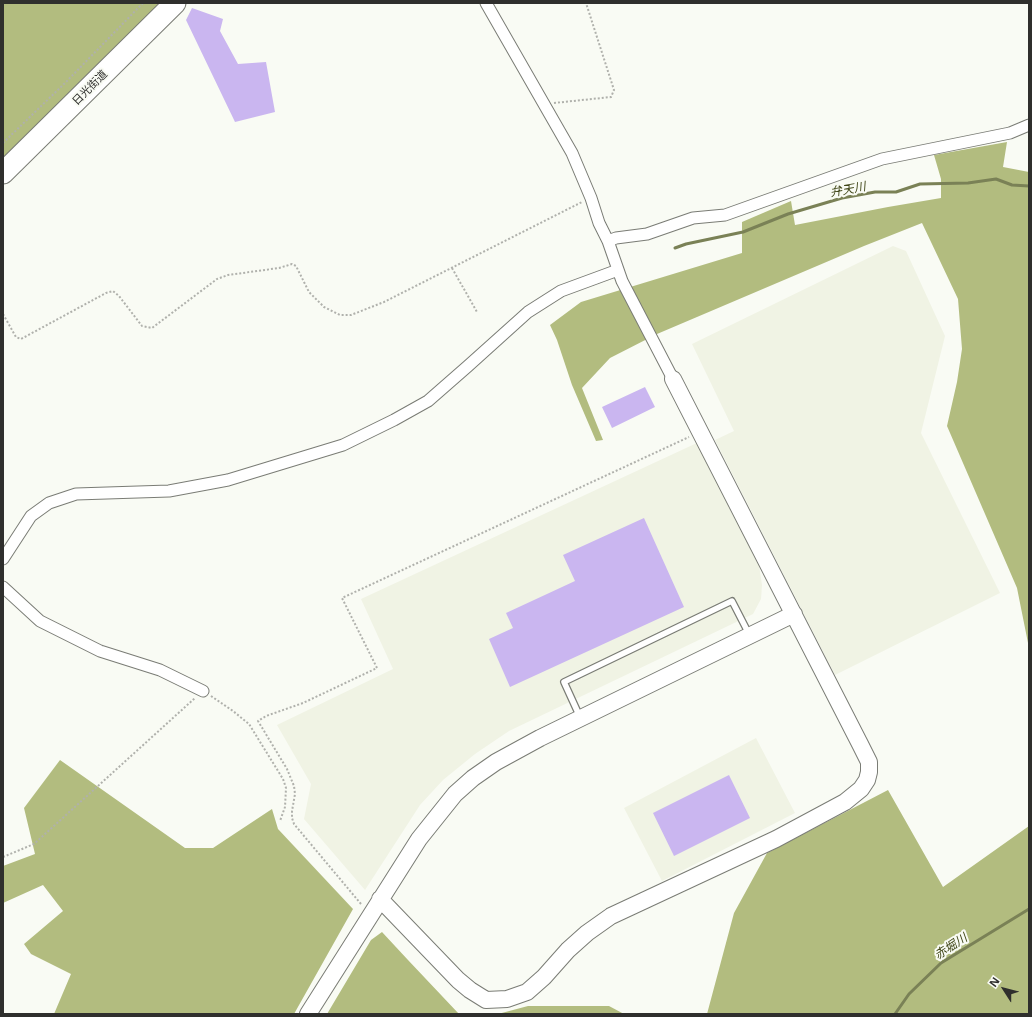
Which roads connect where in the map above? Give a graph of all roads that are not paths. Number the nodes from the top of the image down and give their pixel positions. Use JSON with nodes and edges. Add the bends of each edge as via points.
{"nodes":[{"id":1,"x":176,"y":3,"type":"edge"},
{"id":2,"x":486,"y":3,"type":"edge"},
{"id":3,"x":1029,"y":125,"type":"edge"},
{"id":4,"x":3,"y":173,"type":"edge"},
{"id":5,"x":608,"y":241,"type":"junction"},
{"id":6,"x":618,"y":270,"type":"junction"},
{"id":7,"x":673,"y":379,"type":"joint"},
{"id":8,"x":3,"y":559,"type":"edge"},
{"id":9,"x":3,"y":587,"type":"edge"},
{"id":10,"x":794,"y":614,"type":"junction"},
{"id":11,"x":750,"y":636,"type":"junction"},
{"id":12,"x":204,"y":691,"type":"road end"},
{"id":13,"x":581,"y":718,"type":"junction"},
{"id":14,"x":380,"y":899,"type":"junction"},
{"id":15,"x":308,"y":1014,"type":"edge"}],
"edges":[{"from":1,"to":4,"type":"highway","name":"日光街道"},
{"from":2,"to":5,"type":"street","via":[[572,153]]},
{"from":3,"to":5,"type":"street","via":[[1010,133],[882,160],[725,215],[693,218],[647,234]]},
{"from":5,"to":6,"type":"street"},
{"from":6,"to":7,"type":"street"},
{"from":6,"to":8,"type":"street","via":[[561,291],[528,312],[428,401],[343,445],[228,480],[169,491],[76,494],[49,503],[31,516]]},
{"from":7,"to":10,"type":"street"},
{"from":9,"to":12,"type":"street","via":[[40,621],[100,651],[160,670]]},
{"from":10,"to":11,"type":"street"},
{"from":10,"to":14,"type":"street","via":[[869,762],[870,772],[867,780],[861,789],[845,802],[776,839],[611,916],[587,932],[527,992],[507,999],[486,1000],[470,990]]},
{"from":11,"to":13,"type":"street"},
{"from":11,"to":13,"type":"lane","via":[[732,601],[564,682]]},
{"from":13,"to":14,"type":"street","via":[[496,762],[455,794],[419,839]]},
{"from":14,"to":15,"type":"street"}]}
